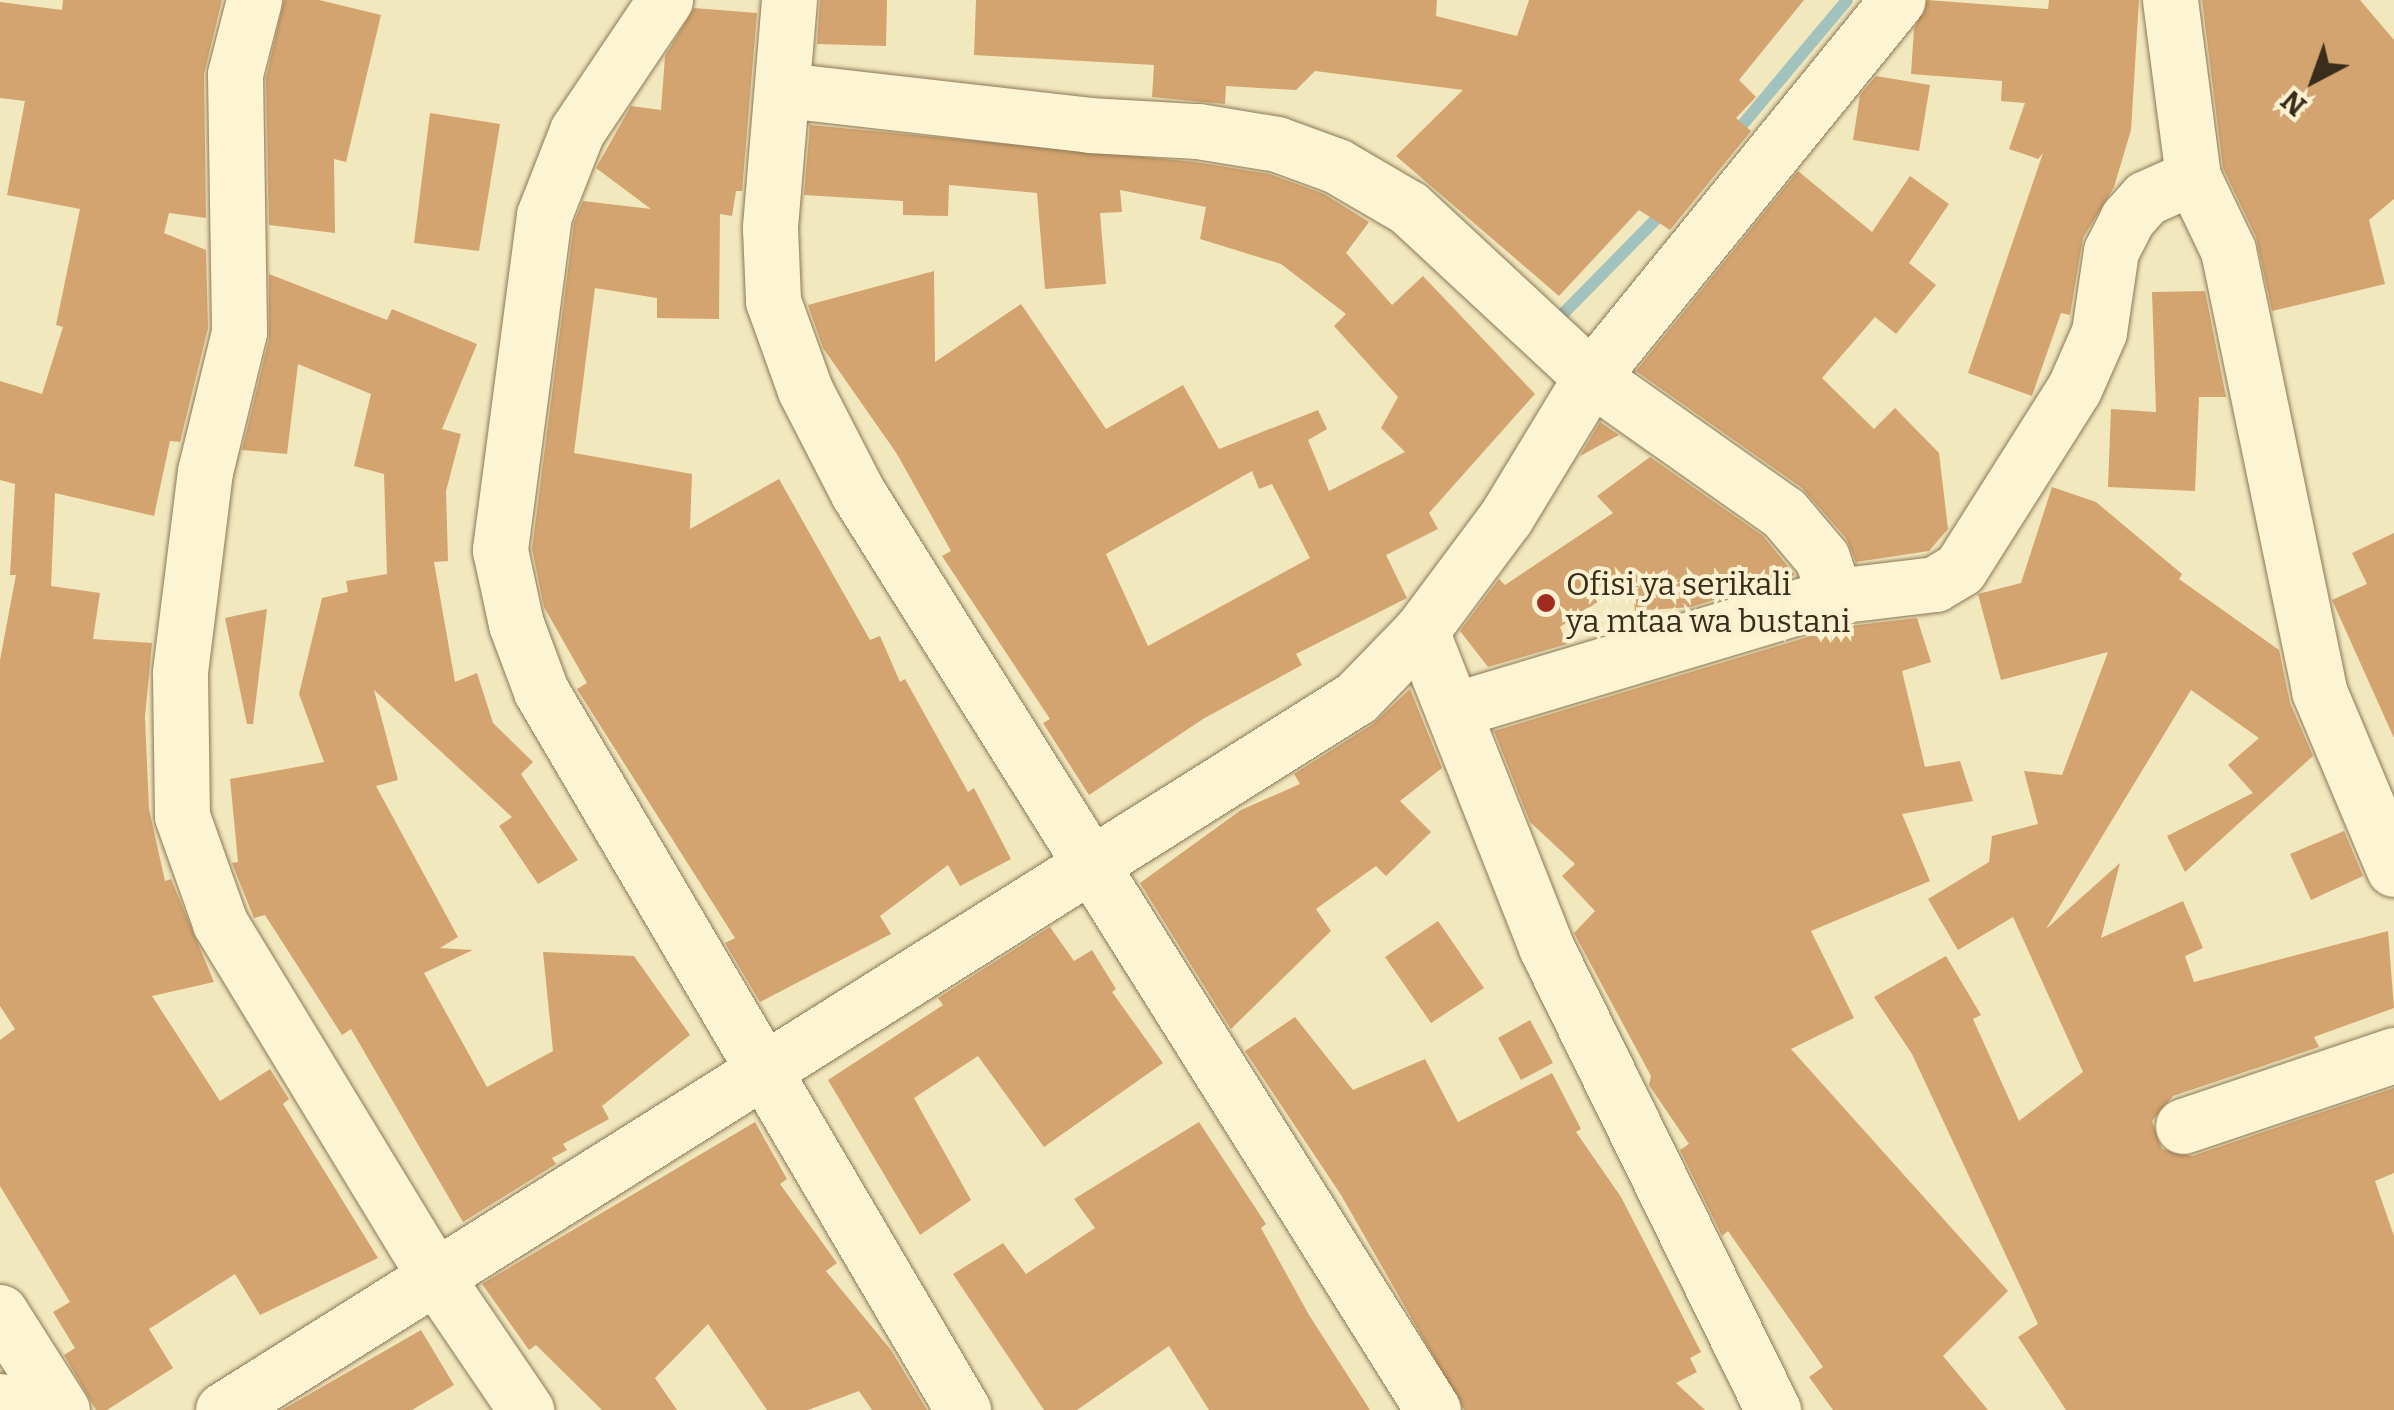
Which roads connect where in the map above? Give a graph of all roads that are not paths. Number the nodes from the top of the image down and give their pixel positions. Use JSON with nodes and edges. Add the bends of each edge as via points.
{"nodes":[{"id":1,"x":254,"y":0,"type":"edge"},
{"id":2,"x":664,"y":0,"type":"edge"},
{"id":3,"x":789,"y":0,"type":"edge"},
{"id":4,"x":2170,"y":0,"type":"edge"},
{"id":5,"x":1872,"y":9,"type":"edge"},
{"id":6,"x":784,"y":90,"type":"junction"},
{"id":7,"x":2194,"y":178,"type":"junction"},
{"id":8,"x":1591,"y":378,"type":"junction"},
{"id":9,"x":1835,"y":596,"type":"junction"},
{"id":10,"x":1421,"y":632,"type":"junction"},
{"id":11,"x":1454,"y":710,"type":"junction"},
{"id":12,"x":1090,"y":863,"type":"junction"},
{"id":13,"x":2394,"y":869,"type":"edge"},
{"id":14,"x":2394,"y":1056,"type":"edge"},
{"id":15,"x":764,"y":1067,"type":"junction"},
{"id":16,"x":2183,"y":1126,"type":"dead end"},
{"id":17,"x":433,"y":1273,"type":"junction"},
{"id":18,"x":0,"y":1312,"type":"edge"},
{"id":19,"x":0,"y":1400,"type":"edge"},
{"id":20,"x":6,"y":1410,"type":"edge"},
{"id":21,"x":62,"y":1410,"type":"edge"},
{"id":22,"x":223,"y":1410,"type":"edge"},
{"id":23,"x":526,"y":1410,"type":"edge"},
{"id":24,"x":963,"y":1410,"type":"edge"},
{"id":25,"x":1433,"y":1410,"type":"edge"},
{"id":26,"x":1773,"y":1410,"type":"edge"}],
"edges":[{"from":1,"to":17,"type":"street","via":[[236,74],[238,332],[205,471],[180,673],[182,816],[220,922]]},
{"from":2,"to":15,"type":"street","via":[[577,130],[544,214],[500,550],[516,624],[541,691]]},
{"from":3,"to":6,"type":"street"},
{"from":4,"to":7,"type":"street"},
{"from":5,"to":8,"type":"street"},
{"from":6,"to":8,"type":"street","via":[[1277,144],[1337,166],[1409,208]]},
{"from":6,"to":12,"type":"street","via":[[770,228],[773,301],[805,390],[858,493]]},
{"from":7,"to":9,"type":"street","via":[[2146,198],[2128,219],[2111,251],[2098,332],[2074,389],[1960,569],[1936,584]]},
{"from":7,"to":13,"type":"street","via":[[2228,250],[2319,692]]},
{"from":8,"to":9,"type":"street","via":[[1784,512],[1822,558]]},
{"from":8,"to":10,"type":"street","via":[[1506,517]]},
{"from":9,"to":11,"type":"street"},
{"from":10,"to":11,"type":"street"},
{"from":10,"to":12,"type":"street","via":[[1356,698]]},
{"from":11,"to":26,"type":"street","via":[[1546,948]]},
{"from":12,"to":15,"type":"street"},
{"from":12,"to":25,"type":"street"},
{"from":14,"to":16,"type":"street"},
{"from":15,"to":17,"type":"street"},
{"from":15,"to":24,"type":"street"},
{"from":17,"to":22,"type":"street"},
{"from":17,"to":23,"type":"street"},
{"from":18,"to":21,"type":"street"},
{"from":19,"to":20,"type":"street"}]}
